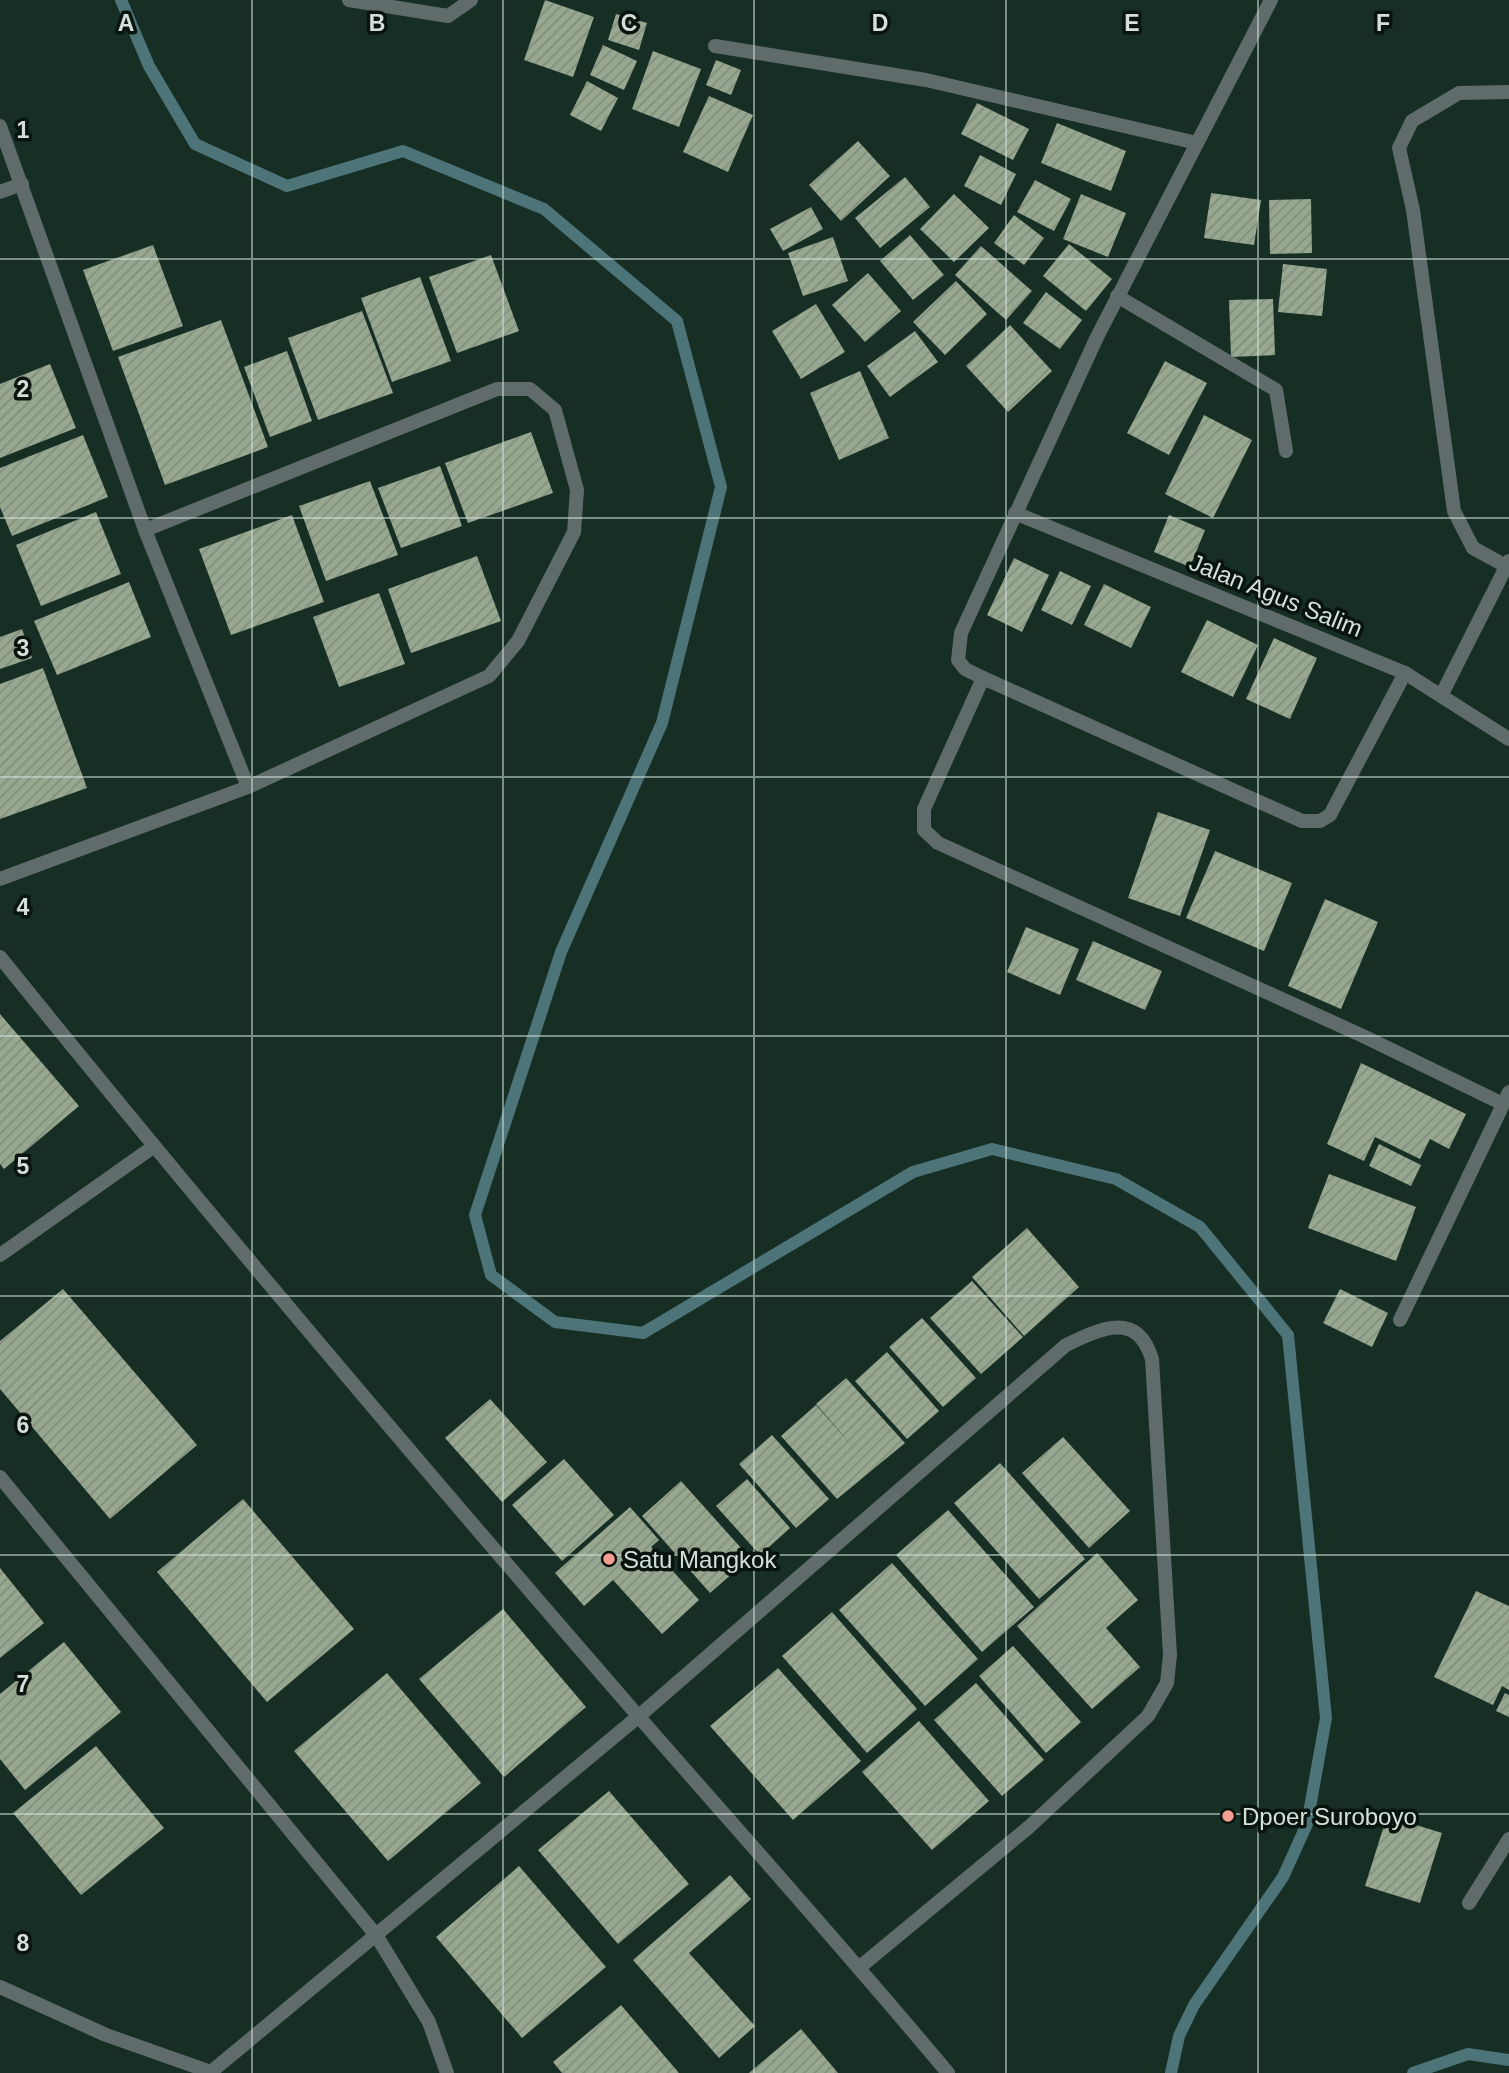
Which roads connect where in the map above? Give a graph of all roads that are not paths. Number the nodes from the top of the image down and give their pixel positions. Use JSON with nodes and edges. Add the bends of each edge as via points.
{"nodes":[{"id":1,"x":349,"y":0,"type":"edge"},
{"id":2,"x":471,"y":0,"type":"edge"},
{"id":3,"x":1271,"y":0,"type":"edge"},
{"id":4,"x":715,"y":46,"type":"dead end"},
{"id":5,"x":1509,"y":92,"type":"edge"},
{"id":6,"x":0,"y":125,"type":"edge"},
{"id":7,"x":1197,"y":143,"type":"junction"},
{"id":8,"x":22,"y":184,"type":"junction"},
{"id":9,"x":0,"y":191,"type":"edge"},
{"id":10,"x":1117,"y":296,"type":"junction"},
{"id":11,"x":1286,"y":451,"type":"dead end"},
{"id":12,"x":1016,"y":513,"type":"junction"},
{"id":13,"x":145,"y":530,"type":"junction"},
{"id":14,"x":1507,"y":563,"type":"edge"},
{"id":15,"x":1405,"y":673,"type":"junction"},
{"id":16,"x":983,"y":678,"type":"junction"},
{"id":17,"x":1442,"y":694,"type":"junction"},
{"id":18,"x":1509,"y":739,"type":"edge"},
{"id":19,"x":248,"y":787,"type":"junction"},
{"id":20,"x":0,"y":879,"type":"edge"},
{"id":21,"x":0,"y":957,"type":"edge"},
{"id":22,"x":1506,"y":1098,"type":"edge"},
{"id":23,"x":153,"y":1147,"type":"junction"},
{"id":24,"x":0,"y":1255,"type":"edge"},
{"id":25,"x":1400,"y":1320,"type":"dead end"},
{"id":26,"x":0,"y":1477,"type":"edge"},
{"id":27,"x":639,"y":1716,"type":"junction"},
{"id":28,"x":1509,"y":1839,"type":"edge"},
{"id":29,"x":1469,"y":1903,"type":"dead end"},
{"id":30,"x":376,"y":1934,"type":"junction"},
{"id":31,"x":860,"y":1967,"type":"junction"},
{"id":32,"x":0,"y":1987,"type":"edge"},
{"id":33,"x":213,"y":2072,"type":"edge"},
{"id":34,"x":447,"y":2073,"type":"edge"},
{"id":35,"x":947,"y":2073,"type":"edge"}],
"edges":[{"from":1,"to":2,"type":"street","via":[[449,16]]},
{"from":3,"to":7,"type":"street"},
{"from":4,"to":7,"type":"street","via":[[926,80]]},
{"from":5,"to":14,"type":"street","via":[[1460,93],[1412,121],[1399,148],[1413,210],[1454,511],[1474,548]]},
{"from":6,"to":8,"type":"street"},
{"from":7,"to":10,"type":"street"},
{"from":8,"to":9,"type":"street"},
{"from":8,"to":13,"type":"street"},
{"from":10,"to":11,"type":"street","via":[[1276,390]]},
{"from":10,"to":12,"type":"street"},
{"from":12,"to":15,"type":"street","name":"Jalan Agus Salim"},
{"from":12,"to":16,"type":"street","via":[[961,633],[958,660]]},
{"from":13,"to":19,"type":"street"},
{"from":13,"to":19,"type":"street","via":[[497,389],[530,389],[555,410],[577,490],[574,532],[503,659],[489,676]]},
{"from":14,"to":17,"type":"street"},
{"from":15,"to":16,"type":"street","via":[[1330,815],[1320,821],[1303,821]]},
{"from":15,"to":17,"type":"street","name":"Jalan Agus Salim"},
{"from":16,"to":22,"type":"street","via":[[924,809],[924,830],[938,843]]},
{"from":17,"to":18,"type":"street","name":"Jalan Agus Salim"},
{"from":19,"to":20,"type":"street"},
{"from":21,"to":23,"type":"street"},
{"from":22,"to":25,"type":"street"},
{"from":23,"to":24,"type":"street"},
{"from":23,"to":27,"type":"street"},
{"from":26,"to":30,"type":"street"},
{"from":27,"to":30,"type":"street"},
{"from":27,"to":31,"type":"street"},
{"from":27,"to":31,"type":"street","via":[[1066,1345],[1104,1327],[1133,1331],[1147,1343],[1152,1359],[1170,1655],[1167,1683],[1147,1716],[1029,1827]]},
{"from":28,"to":29,"type":"street"},
{"from":30,"to":33,"type":"street"},
{"from":30,"to":34,"type":"street","via":[[429,2022]]},
{"from":31,"to":35,"type":"street"},
{"from":32,"to":33,"type":"street","via":[[106,2035]]}]}
